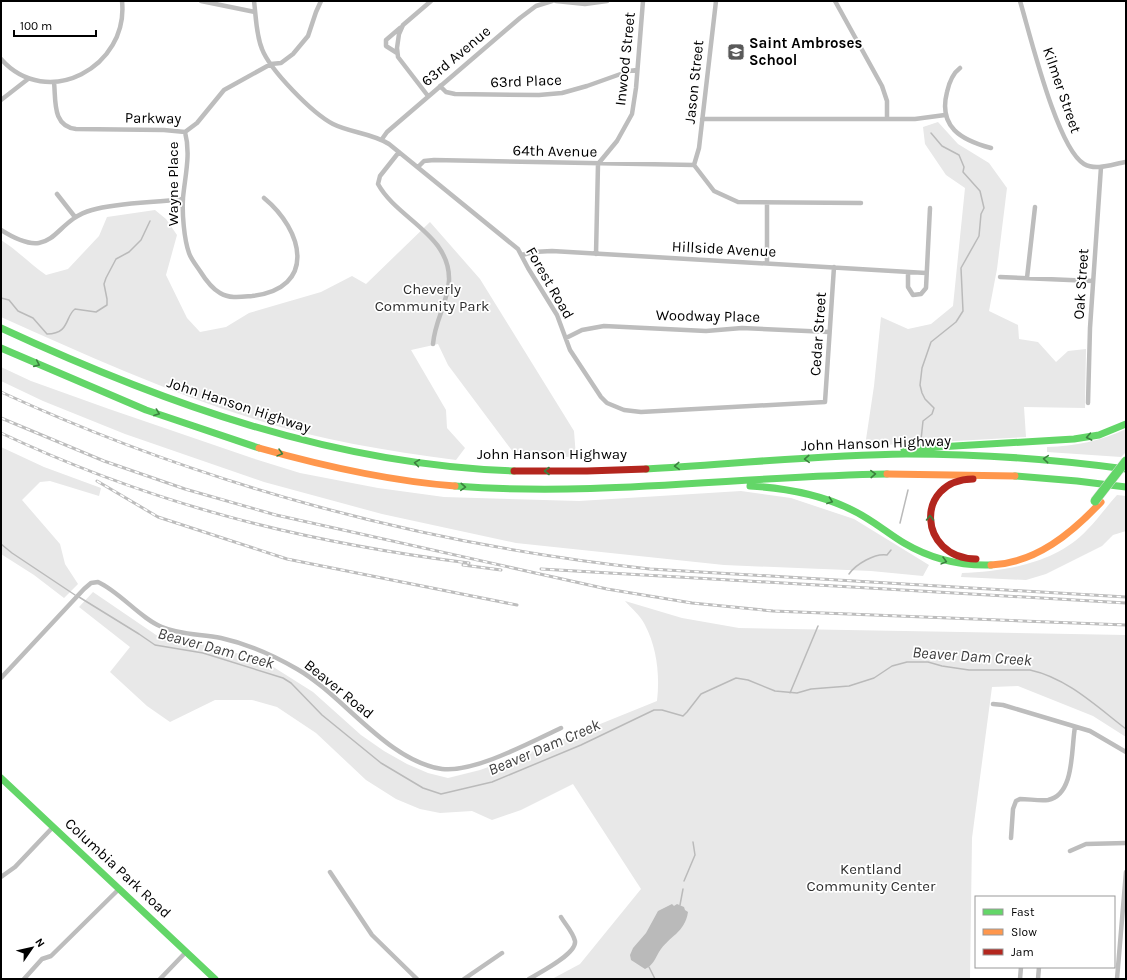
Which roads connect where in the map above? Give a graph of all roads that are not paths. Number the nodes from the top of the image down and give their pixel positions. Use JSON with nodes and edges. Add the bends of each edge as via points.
{"nodes":[{"id":1,"x":122,"y":1,"type":"edge"},
{"id":2,"x":201,"y":1,"type":"edge"},
{"id":3,"x":254,"y":1,"type":"edge"},
{"id":4,"x":321,"y":1,"type":"edge"},
{"id":5,"x":431,"y":1,"type":"edge"},
{"id":6,"x":552,"y":1,"type":"edge"},
{"id":7,"x":556,"y":1,"type":"edge"},
{"id":8,"x":607,"y":1,"type":"edge"},
{"id":9,"x":643,"y":1,"type":"edge"},
{"id":10,"x":716,"y":1,"type":"edge"},
{"id":11,"x":835,"y":1,"type":"edge"},
{"id":12,"x":1020,"y":1,"type":"edge"},
{"id":13,"x":592,"y":2,"type":"edge"},
{"id":14,"x":255,"y":12,"type":"junction"},
{"id":15,"x":400,"y":28,"type":"junction"},
{"id":16,"x":397,"y":53,"type":"junction"},
{"id":17,"x":1,"y":59,"type":"edge"},
{"id":18,"x":271,"y":64,"type":"junction"},
{"id":19,"x":960,"y":68,"type":"dead end"},
{"id":20,"x":637,"y":70,"type":"junction"},
{"id":21,"x":28,"y":79,"type":"junction"},
{"id":22,"x":54,"y":82,"type":"junction"},
{"id":23,"x":440,"y":86,"type":"junction"},
{"id":24,"x":428,"y":96,"type":"junction"},
{"id":25,"x":1,"y":100,"type":"edge"},
{"id":26,"x":945,"y":115,"type":"junction"},
{"id":27,"x":887,"y":118,"type":"junction"},
{"id":28,"x":702,"y":119,"type":"junction"},
{"id":29,"x":185,"y":132,"type":"junction"},
{"id":30,"x":382,"y":139,"type":"junction"},
{"id":31,"x":991,"y":148,"type":"dead end"},
{"id":32,"x":399,"y":152,"type":"junction"},
{"id":33,"x":1126,"y":162,"type":"edge"},
{"id":34,"x":598,"y":164,"type":"junction"},
{"id":35,"x":694,"y":165,"type":"junction"},
{"id":36,"x":418,"y":167,"type":"junction"},
{"id":37,"x":1101,"y":167,"type":"junction"},
{"id":38,"x":57,"y":194,"type":"dead end"},
{"id":39,"x":264,"y":198,"type":"dead end"},
{"id":40,"x":183,"y":199,"type":"junction"},
{"id":41,"x":767,"y":203,"type":"junction"},
{"id":42,"x":861,"y":203,"type":"dead end"},
{"id":43,"x":930,"y":208,"type":"dead end"},
{"id":44,"x":1034,"y":208,"type":"dead end"},
{"id":45,"x":75,"y":218,"type":"junction"},
{"id":46,"x":1,"y":230,"type":"edge"},
{"id":47,"x":596,"y":254,"type":"junction"},
{"id":48,"x":522,"y":255,"type":"junction"},
{"id":49,"x":767,"y":263,"type":"junction"},
{"id":50,"x":834,"y":267,"type":"junction"},
{"id":51,"x":908,"y":272,"type":"junction"},
{"id":52,"x":926,"y":273,"type":"junction"},
{"id":53,"x":1000,"y":277,"type":"dead end"},
{"id":54,"x":1027,"y":278,"type":"junction"},
{"id":55,"x":1093,"y":281,"type":"junction"},
{"id":56,"x":1,"y":328,"type":"edge"},
{"id":57,"x":829,"y":332,"type":"junction"},
{"id":58,"x":566,"y":338,"type":"junction"},
{"id":59,"x":433,"y":344,"type":"dead end"},
{"id":60,"x":1,"y":348,"type":"edge"},
{"id":61,"x":825,"y":402,"type":"joint"},
{"id":62,"x":1088,"y":403,"type":"dead end"},
{"id":63,"x":1126,"y":424,"type":"edge"},
{"id":64,"x":846,"y":456,"type":"junction"},
{"id":65,"x":1126,"y":461,"type":"edge"},
{"id":66,"x":1126,"y":469,"type":"edge"},
{"id":67,"x":1002,"y":475,"type":"junction"},
{"id":68,"x":695,"y":484,"type":"junction"},
{"id":69,"x":1126,"y":487,"type":"edge"},
{"id":70,"x":1098,"y":502,"type":"junction"},
{"id":71,"x":1,"y":678,"type":"edge"},
{"id":72,"x":993,"y":704,"type":"dead end"},
{"id":73,"x":1075,"y":727,"type":"junction"},
{"id":74,"x":561,"y":728,"type":"dead end"},
{"id":75,"x":1126,"y":752,"type":"edge"},
{"id":76,"x":1,"y":778,"type":"edge"},
{"id":77,"x":53,"y":827,"type":"junction"},
{"id":78,"x":1012,"y":838,"type":"dead end"},
{"id":79,"x":1126,"y":843,"type":"edge"},
{"id":80,"x":1070,"y":851,"type":"dead end"},
{"id":81,"x":330,"y":872,"type":"dead end"},
{"id":82,"x":1126,"y":872,"type":"edge"},
{"id":83,"x":1,"y":877,"type":"edge"},
{"id":84,"x":119,"y":889,"type":"junction"},
{"id":85,"x":1125,"y":907,"type":"edge"},
{"id":86,"x":561,"y":917,"type":"dead end"},
{"id":87,"x":186,"y":952,"type":"junction"},
{"id":88,"x":502,"y":953,"type":"dead end"},
{"id":89,"x":1021,"y":968,"type":"edge"},
{"id":90,"x":1039,"y":968,"type":"edge"},
{"id":91,"x":24,"y":979,"type":"edge"},
{"id":92,"x":160,"y":979,"type":"edge"},
{"id":93,"x":215,"y":979,"type":"edge"},
{"id":94,"x":417,"y":979,"type":"edge"},
{"id":95,"x":464,"y":979,"type":"edge"},
{"id":96,"x":529,"y":979,"type":"edge"},
{"id":97,"x":1020,"y":979,"type":"edge"},
{"id":98,"x":1038,"y":979,"type":"edge"},
{"id":99,"x":1117,"y":979,"type":"edge"}],
"edges":[{"from":1,"to":22,"type":"street","via":[[118,30],[112,46],[103,59],[82,74]]},
{"from":2,"to":14,"type":"street"},
{"from":3,"to":14,"type":"street","name":"Forest Road"},
{"from":4,"to":18,"type":"street","name":"Parkway","via":[[303,44],[281,63]]},
{"from":5,"to":15,"type":"street"},
{"from":6,"to":23,"type":"street","name":"63rd Avenue","via":[[544,2],[528,11]]},
{"from":7,"to":13,"type":"street"},
{"from":8,"to":13,"type":"street"},
{"from":9,"to":20,"type":"street","name":"Inwood Street"},
{"from":10,"to":28,"type":"street","name":"Jason Street"},
{"from":11,"to":27,"type":"street","via":[[882,86]]},
{"from":12,"to":37,"type":"street","name":"Kilmer Street","via":[[1054,114],[1067,143],[1084,164]]},
{"from":14,"to":18,"type":"street","name":"Forest Road","via":[[260,43]]},
{"from":15,"to":16,"type":"street"},
{"from":15,"to":16,"type":"street","via":[[386,40],[386,46]]},
{"from":16,"to":24,"type":"street"},
{"from":17,"to":21,"type":"street"},
{"from":18,"to":29,"type":"street","name":"Parkway","via":[[224,90],[197,123]]},
{"from":18,"to":30,"type":"street","name":"Forest Road","via":[[306,104],[322,118],[345,129]]},
{"from":19,"to":26,"type":"street","via":[[954,73],[948,88]]},
{"from":20,"to":23,"type":"street","name":"63rd Place","via":[[572,90],[539,95],[456,94],[446,92]]},
{"from":20,"to":34,"type":"street","name":"Inwood Street","via":[[632,114],[611,150]]},
{"from":21,"to":22,"type":"street"},
{"from":21,"to":25,"type":"street"},
{"from":22,"to":29,"type":"street","name":"Parkway","via":[[58,118],[65,126],[76,129]]},
{"from":23,"to":24,"type":"street","name":"63rd Avenue"},
{"from":24,"to":30,"type":"street","name":"63rd Avenue"},
{"from":26,"to":27,"type":"street","via":[[915,119]]},
{"from":26,"to":31,"type":"street","via":[[950,125],[960,134]]},
{"from":27,"to":28,"type":"street"},
{"from":28,"to":35,"type":"street","name":"Jason Street","via":[[698,155]]},
{"from":29,"to":40,"type":"street","name":"Wayne Place","via":[[188,156]]},
{"from":30,"to":32,"type":"street","name":"Forest Road"},
{"from":32,"to":36,"type":"street","name":"Forest Road"},
{"from":32,"to":59,"type":"street","via":[[380,176],[378,184],[438,247],[447,266],[448,294],[435,328]]},
{"from":33,"to":37,"type":"street","name":"Kilmer Street"},
{"from":34,"to":35,"type":"street","name":"64th Avenue"},
{"from":34,"to":36,"type":"street","name":"64th Avenue","via":[[434,160],[424,162]]},
{"from":34,"to":47,"type":"street"},
{"from":35,"to":41,"type":"street","via":[[721,196],[738,202]]},
{"from":36,"to":48,"type":"street","name":"Forest Road","via":[[512,243]]},
{"from":37,"to":55,"type":"street","name":"Oak Street"},
{"from":38,"to":45,"type":"street"},
{"from":39,"to":40,"type":"street","name":"Wayne Place","via":[[277,210],[295,240],[299,258],[297,267],[289,281],[278,289],[233,298],[213,288],[189,254]]},
{"from":40,"to":45,"type":"street","via":[[99,208]]},
{"from":41,"to":42,"type":"street"},
{"from":41,"to":49,"type":"street"},
{"from":43,"to":52,"type":"street"},
{"from":44,"to":54,"type":"street"},
{"from":45,"to":46,"type":"street","via":[[55,237],[43,242],[21,241]]},
{"from":47,"to":48,"type":"street","name":"Hillside Avenue","via":[[544,251]]},
{"from":47,"to":49,"type":"street","name":"Hillside Avenue"},
{"from":48,"to":58,"type":"street","name":"Forest Road","via":[[557,315]]},
{"from":49,"to":50,"type":"street","name":"Hillside Avenue"},
{"from":50,"to":51,"type":"street","name":"Hillside Avenue"},
{"from":50,"to":57,"type":"street","name":"Cedar Street"},
{"from":51,"to":52,"type":"street","name":"Hillside Avenue"},
{"from":51,"to":52,"type":"street","via":[[908,287],[916,296],[925,291]]},
{"from":53,"to":54,"type":"street"},
{"from":54,"to":55,"type":"street"},
{"from":55,"to":62,"type":"street","name":"Oak Street"},
{"from":64,"to":56,"type":"main road","name":"John Hanson Highway","one_way":true,"via":[[552,471],[474,469],[395,460],[318,445],[243,424],[121,380]]},
{"from":57,"to":58,"type":"street","name":"Woodway Place","via":[[742,328],[716,331],[604,326],[582,330]]},
{"from":57,"to":61,"type":"street","name":"Cedar Street"},
{"from":58,"to":61,"type":"street","name":"Forest Road","via":[[575,358],[601,397],[607,403],[624,410],[641,412]]},
{"from":60,"to":68,"type":"main road","name":"John Hanson Highway","one_way":true,"via":[[198,428],[304,460],[384,477],[449,486],[528,490]]},
{"from":63,"to":64,"type":"main road","one_way":true,"via":[[1106,433],[1078,439],[873,450]]},
{"from":66,"to":64,"type":"main road","name":"John Hanson Highway","one_way":true,"via":[[991,456]]},
{"from":65,"to":70,"type":"main road","bridge":true},
{"from":66,"to":70,"type":"main road"},
{"from":68,"to":67,"type":"main road","name":"John Hanson Highway","one_way":true,"via":[[907,473]]},
{"from":67,"to":69,"type":"main road","name":"John Hanson Highway"},
{"from":70,"to":67,"type":"main road","one_way":true,"via":[[1059,535],[1022,553],[983,559],[964,558],[947,552],[937,541],[930,524],[931,508],[938,493],[956,481]]},
{"from":68,"to":70,"type":"main road","one_way":true,"via":[[771,487],[815,496],[869,519],[922,553],[944,561],[975,565],[1012,562],[1047,549],[1073,532]]},
{"from":71,"to":74,"type":"street","name":"Beaver Road","via":[[84,589],[91,583],[98,582],[160,627],[230,641],[279,659],[316,682],[383,740],[432,766],[443,769],[469,767]]},
{"from":72,"to":73,"type":"street"},
{"from":73,"to":75,"type":"street","via":[[1090,731]]},
{"from":73,"to":78,"type":"street","via":[[1066,786],[1055,798],[1016,801],[1013,809]]},
{"from":76,"to":77,"type":"main road","name":"Columbia Park Road"},
{"from":77,"to":83,"type":"street","via":[[15,867]]},
{"from":77,"to":84,"type":"main road","name":"Columbia Park Road"},
{"from":79,"to":80,"type":"street","via":[[1086,844]]},
{"from":81,"to":94,"type":"street","via":[[372,934]]},
{"from":82,"to":85,"type":"street"},
{"from":84,"to":87,"type":"main road","name":"Columbia Park Road"},
{"from":84,"to":91,"type":"street","via":[[52,956],[42,959]]},
{"from":85,"to":99,"type":"street"},
{"from":86,"to":96,"type":"street","via":[[573,935],[574,948]]},
{"from":87,"to":92,"type":"street"},
{"from":87,"to":93,"type":"main road","name":"Columbia Park Road"},
{"from":88,"to":95,"type":"street"},
{"from":89,"to":97,"type":"street"},
{"from":90,"to":98,"type":"street"}]}
